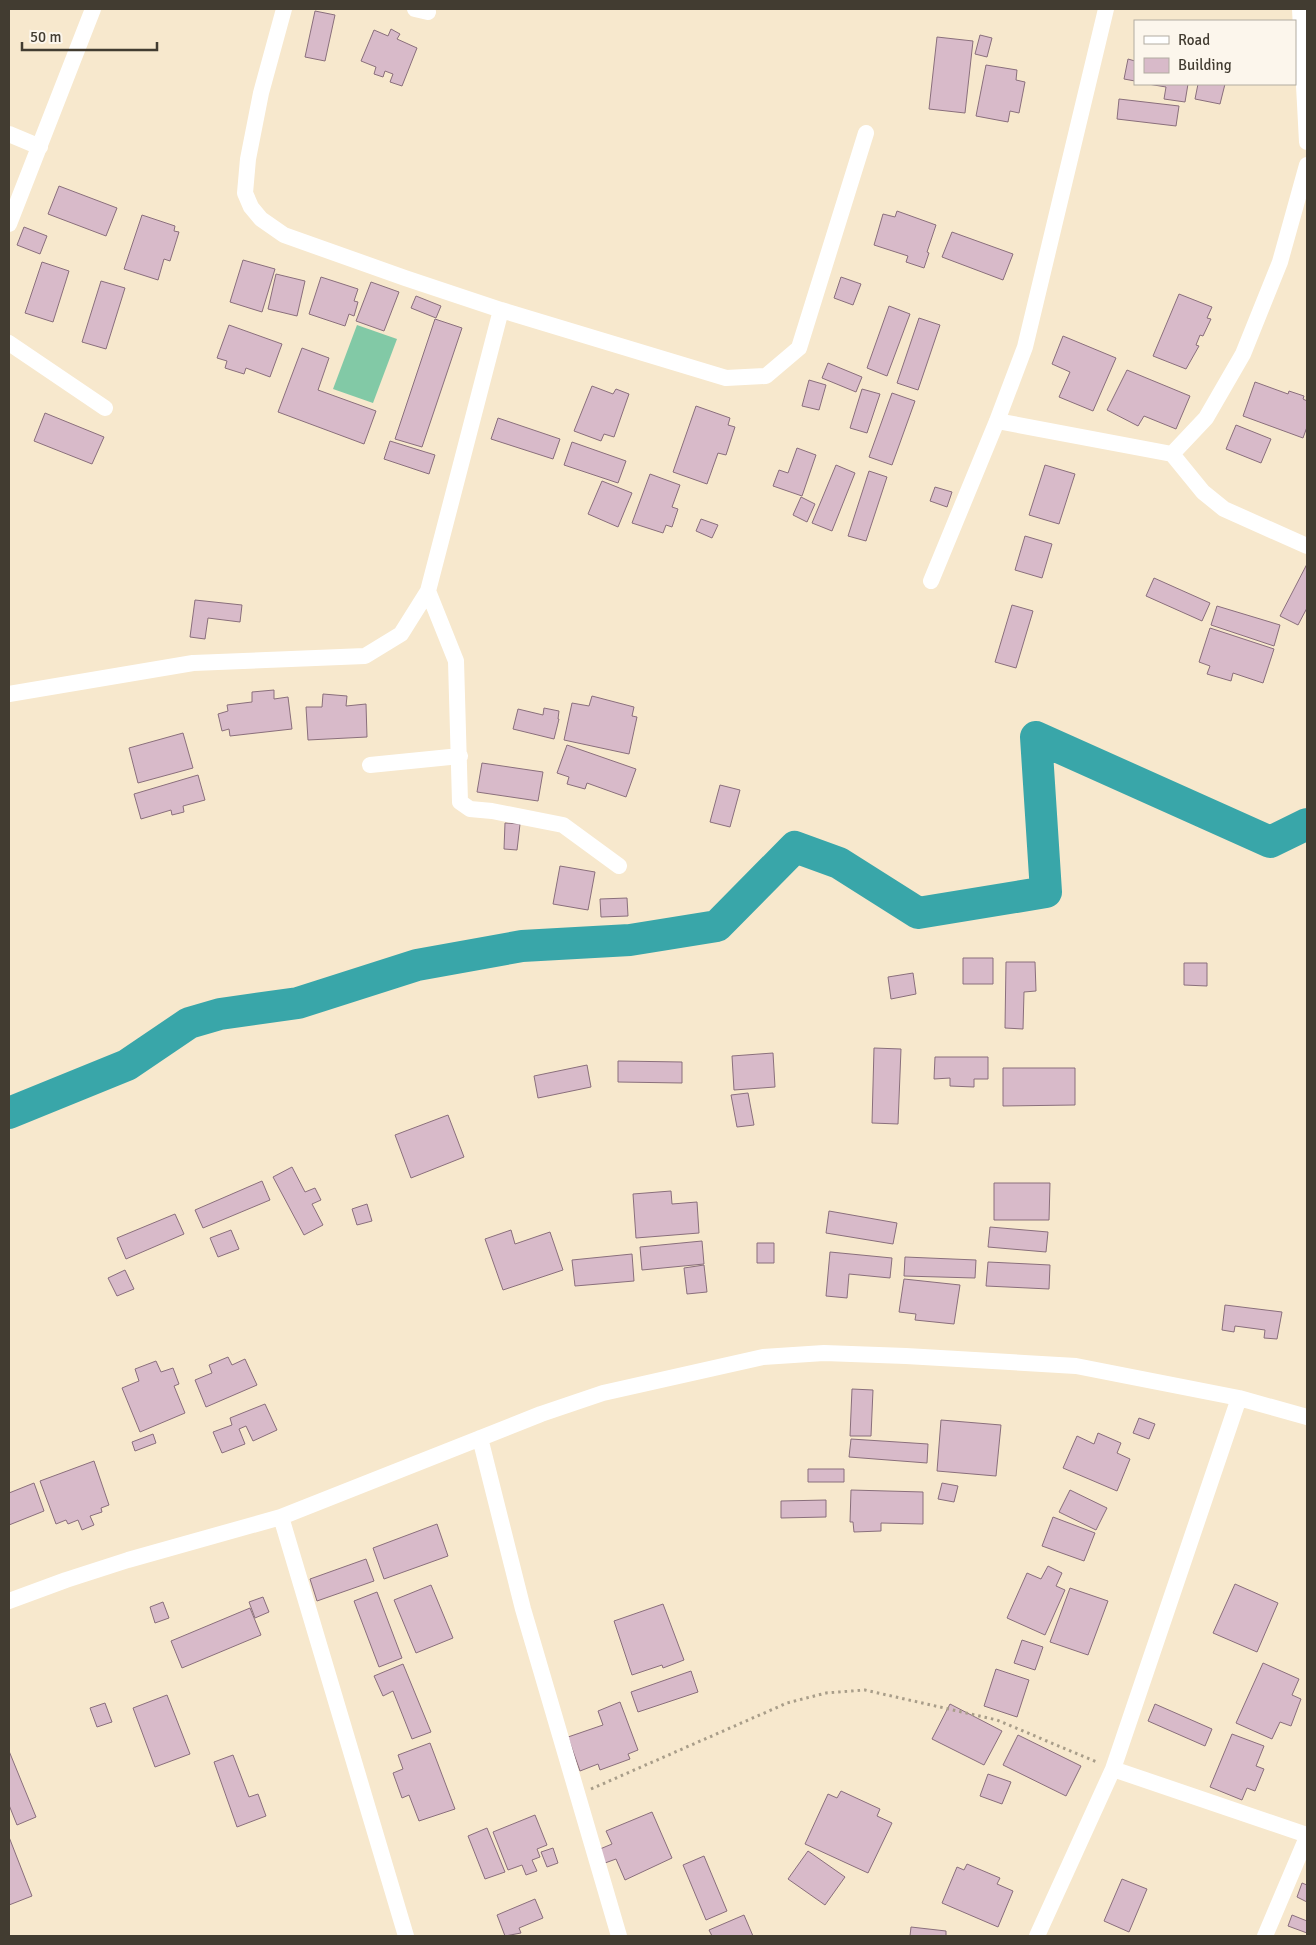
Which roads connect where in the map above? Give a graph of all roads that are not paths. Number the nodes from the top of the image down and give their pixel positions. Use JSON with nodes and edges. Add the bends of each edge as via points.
{"nodes":[{"id":1,"x":93,"y":9,"type":"edge"},
{"id":2,"x":284,"y":9,"type":"edge"},
{"id":3,"x":1106,"y":9,"type":"edge"},
{"id":4,"x":1300,"y":9,"type":"edge"},
{"id":5,"x":866,"y":133,"type":"dead end"},
{"id":6,"x":9,"y":134,"type":"edge"},
{"id":7,"x":1307,"y":142,"type":"edge"},
{"id":8,"x":40,"y":147,"type":"junction"},
{"id":9,"x":1307,"y":165,"type":"edge"},
{"id":10,"x":9,"y":224,"type":"edge"},
{"id":11,"x":502,"y":310,"type":"junction"},
{"id":12,"x":9,"y":342,"type":"edge"},
{"id":13,"x":105,"y":408,"type":"dead end"},
{"id":14,"x":997,"y":421,"type":"junction"},
{"id":15,"x":1172,"y":454,"type":"junction"},
{"id":16,"x":1307,"y":546,"type":"edge"},
{"id":17,"x":930,"y":581,"type":"dead end"},
{"id":18,"x":428,"y":592,"type":"junction"},
{"id":19,"x":9,"y":694,"type":"edge"},
{"id":20,"x":460,"y":756,"type":"junction"},
{"id":21,"x":370,"y":765,"type":"dead end"},
{"id":22,"x":618,"y":866,"type":"dead end"},
{"id":23,"x":1240,"y":1398,"type":"junction"},
{"id":24,"x":1307,"y":1418,"type":"edge"},
{"id":25,"x":480,"y":1438,"type":"junction"},
{"id":26,"x":281,"y":1517,"type":"junction"},
{"id":27,"x":9,"y":1601,"type":"edge"},
{"id":28,"x":1113,"y":1769,"type":"junction"},
{"id":29,"x":1307,"y":1836,"type":"edge"},
{"id":30,"x":406,"y":1936,"type":"edge"},
{"id":31,"x":619,"y":1936,"type":"edge"},
{"id":32,"x":1037,"y":1936,"type":"edge"},
{"id":33,"x":1265,"y":1936,"type":"edge"}],
"edges":[{"from":1,"to":8,"type":"street"},
{"from":2,"to":11,"type":"street","via":[[248,159],[245,193],[252,207],[261,219],[284,235]]},
{"from":3,"to":14,"type":"street","via":[[1025,347]]},
{"from":4,"to":7,"type":"street"},
{"from":5,"to":11,"type":"street","via":[[799,348],[766,376],[726,378]]},
{"from":6,"to":8,"type":"street"},
{"from":8,"to":10,"type":"street"},
{"from":9,"to":15,"type":"street","via":[[1280,262],[1243,354],[1206,418]]},
{"from":11,"to":18,"type":"street"},
{"from":12,"to":13,"type":"street"},
{"from":14,"to":15,"type":"street"},
{"from":14,"to":17,"type":"street"},
{"from":15,"to":16,"type":"street","via":[[1203,492],[1224,509]]},
{"from":18,"to":19,"type":"street","via":[[401,634],[365,656],[193,663]]},
{"from":18,"to":20,"type":"street","via":[[456,661]]},
{"from":20,"to":21,"type":"street"},
{"from":20,"to":22,"type":"street","via":[[460,802],[470,809],[563,825]]},
{"from":23,"to":24,"type":"street"},
{"from":23,"to":25,"type":"street","via":[[1076,1366],[824,1353],[763,1357],[603,1392]]},
{"from":23,"to":28,"type":"street"},
{"from":25,"to":26,"type":"street"},
{"from":25,"to":31,"type":"street","via":[[523,1609]]},
{"from":26,"to":27,"type":"street","via":[[128,1560]]},
{"from":26,"to":30,"type":"street"},
{"from":28,"to":29,"type":"street"},
{"from":28,"to":32,"type":"street"},
{"from":29,"to":33,"type":"street"}]}
